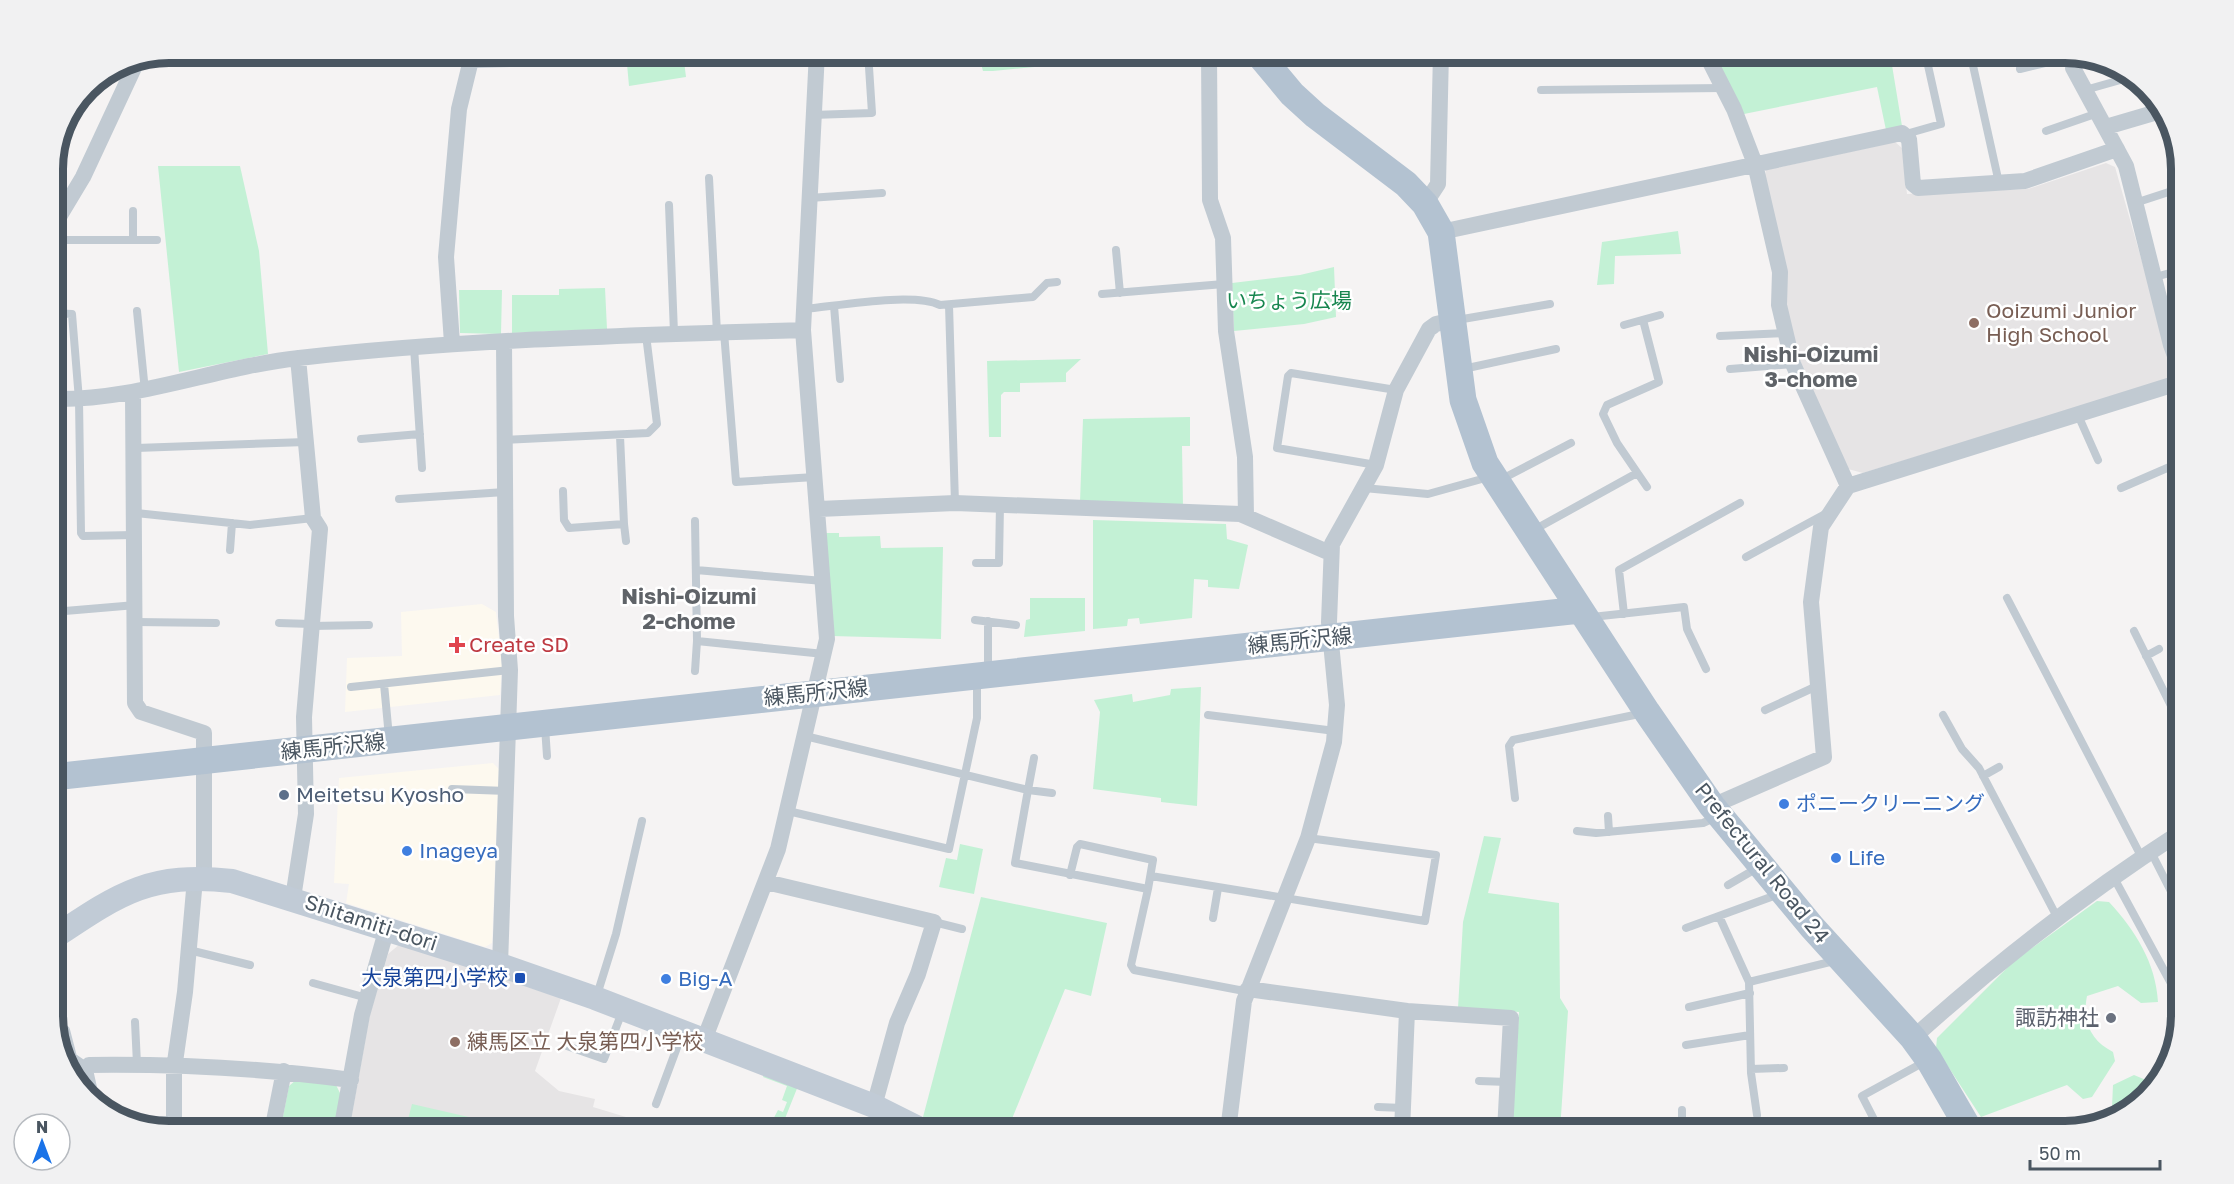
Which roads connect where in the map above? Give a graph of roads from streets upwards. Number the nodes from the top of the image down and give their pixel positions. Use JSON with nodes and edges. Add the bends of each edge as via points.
{"nodes":[{"id":1,"x":469,"y":63,"type":"edge"},
{"id":2,"x":816,"y":63,"type":"edge"},
{"id":3,"x":1209,"y":63,"type":"edge"},
{"id":4,"x":1266,"y":63,"type":"edge"},
{"id":5,"x":1441,"y":63,"type":"edge"},
{"id":6,"x":1710,"y":63,"type":"edge"},
{"id":7,"x":2072,"y":63,"type":"edge"},
{"id":8,"x":133,"y":70,"type":"edge"},
{"id":9,"x":2154,"y":112,"type":"edge"},
{"id":10,"x":2102,"y":120,"type":"junction"},
{"id":11,"x":2117,"y":149,"type":"junction"},
{"id":12,"x":1755,"y":164,"type":"junction"},
{"id":13,"x":1425,"y":204,"type":"junction"},
{"id":14,"x":63,"y":211,"type":"edge"},
{"id":15,"x":1441,"y":232,"type":"junction"},
{"id":16,"x":1454,"y":320,"type":"junction"},
{"id":17,"x":2171,"y":324,"type":"edge"},
{"id":18,"x":803,"y":330,"type":"junction"},
{"id":19,"x":504,"y":342,"type":"junction"},
{"id":20,"x":452,"y":343,"type":"junction"},
{"id":21,"x":297,"y":358,"type":"junction"},
{"id":22,"x":2171,"y":385,"type":"edge"},
{"id":23,"x":139,"y":392,"type":"junction"},
{"id":24,"x":63,"y":399,"type":"edge"},
{"id":25,"x":1848,"y":486,"type":"junction"},
{"id":26,"x":819,"y":509,"type":"junction"},
{"id":27,"x":1246,"y":516,"type":"junction"},
{"id":28,"x":1330,"y":553,"type":"junction"},
{"id":29,"x":1583,"y":614,"type":"junction"},
{"id":30,"x":1331,"y":638,"type":"junction"},
{"id":31,"x":815,"y":693,"type":"junction"},
{"id":32,"x":510,"y":728,"type":"junction"},
{"id":33,"x":306,"y":749,"type":"junction"},
{"id":34,"x":205,"y":761,"type":"junction"},
{"id":35,"x":63,"y":776,"type":"edge"},
{"id":36,"x":1716,"y":811,"type":"junction"},
{"id":37,"x":2171,"y":839,"type":"edge"},
{"id":38,"x":199,"y":878,"type":"junction"},
{"id":39,"x":766,"y":882,"type":"junction"},
{"id":40,"x":293,"y":898,"type":"junction"},
{"id":41,"x":387,"y":928,"type":"junction"},
{"id":42,"x":63,"y":931,"type":"edge"},
{"id":43,"x":500,"y":964,"type":"junction"},
{"id":44,"x":1248,"y":989,"type":"junction"},
{"id":45,"x":1407,"y":1011,"type":"junction"},
{"id":46,"x":693,"y":1036,"type":"junction"},
{"id":47,"x":1921,"y":1049,"type":"junction"},
{"id":48,"x":175,"y":1064,"type":"junction"},
{"id":49,"x":284,"y":1071,"type":"junction"},
{"id":50,"x":351,"y":1080,"type":"junction"},
{"id":51,"x":89,"y":1085,"type":"edge"},
{"id":52,"x":874,"y":1106,"type":"junction"},
{"id":53,"x":172,"y":1121,"type":"edge"},
{"id":54,"x":274,"y":1121,"type":"edge"},
{"id":55,"x":343,"y":1121,"type":"edge"},
{"id":56,"x":904,"y":1121,"type":"edge"},
{"id":57,"x":1229,"y":1121,"type":"edge"},
{"id":58,"x":1402,"y":1121,"type":"edge"},
{"id":59,"x":1506,"y":1121,"type":"edge"},
{"id":60,"x":1964,"y":1121,"type":"edge"}],
"edges":[{"from":1,"to":20,"type":"street","via":[[459,109],[446,257]]},
{"from":2,"to":18,"type":"street"},
{"from":3,"to":27,"type":"street","via":[[1210,200],[1223,238],[1226,331],[1245,457]]},
{"from":4,"to":13,"type":"main road","via":[[1315,115],[1406,184]]},
{"from":5,"to":13,"type":"street","via":[[1438,184]]},
{"from":6,"to":12,"type":"street"},
{"from":7,"to":10,"type":"street"},
{"from":8,"to":14,"type":"street"},
{"from":9,"to":10,"type":"street"},
{"from":10,"to":11,"type":"street"},
{"from":11,"to":12,"type":"street","via":[[2025,181],[1916,187],[1906,134],[1902,133]]},
{"from":11,"to":17,"type":"street","via":[[2126,166]]},
{"from":12,"to":15,"type":"street"},
{"from":12,"to":25,"type":"street","via":[[1780,272],[1779,305],[1793,364]]},
{"from":13,"to":15,"type":"main road"},
{"from":15,"to":16,"type":"main road","name":"Prefectural Road 24"},
{"from":16,"to":28,"type":"street","via":[[1429,329],[1396,390],[1376,465],[1348,511]]},
{"from":16,"to":29,"type":"main road","name":"Prefectural Road 24","via":[[1458,370],[1469,423],[1495,478]]},
{"from":18,"to":19,"type":"street"},
{"from":18,"to":26,"type":"street"},
{"from":19,"to":20,"type":"street"},
{"from":19,"to":32,"type":"street"},
{"from":20,"to":21,"type":"street"},
{"from":21,"to":23,"type":"street","via":[[244,365]]},
{"from":21,"to":33,"type":"street","via":[[313,518],[320,529],[304,717]]},
{"from":22,"to":25,"type":"street"},
{"from":23,"to":24,"type":"street"},
{"from":23,"to":34,"type":"street","via":[[135,703],[141,712],[202,731]]},
{"from":25,"to":36,"type":"street","via":[[1821,527],[1810,605],[1824,758]]},
{"from":26,"to":27,"type":"street","via":[[955,503]]},
{"from":26,"to":31,"type":"street","via":[[827,639]]},
{"from":27,"to":28,"type":"street"},
{"from":28,"to":30,"type":"street"},
{"from":29,"to":30,"type":"main road","name":"練馬所沢線"},
{"from":29,"to":36,"type":"main road","name":"Prefectural Road 24"},
{"from":30,"to":31,"type":"main road","name":"練馬所沢線"},
{"from":30,"to":44,"type":"street","via":[[1337,688],[1335,731],[1308,838]]},
{"from":31,"to":32,"type":"main road","name":"練馬所沢線"},
{"from":31,"to":39,"type":"street","via":[[788,811]]},
{"from":32,"to":33,"type":"main road","name":"練馬所沢線"},
{"from":32,"to":43,"type":"street"},
{"from":33,"to":34,"type":"main road","name":"練馬所沢線"},
{"from":33,"to":40,"type":"street","via":[[306,814]]},
{"from":34,"to":35,"type":"main road","name":"練馬所沢線"},
{"from":34,"to":38,"type":"street"},
{"from":36,"to":47,"type":"main road","name":"Prefectural Road 24"},
{"from":37,"to":47,"type":"street","via":[[2009,954]]},
{"from":38,"to":40,"type":"street","name":"Shitamiti-dori","via":[[232,881]]},
{"from":38,"to":42,"type":"street","name":"Shitamiti-dori","via":[[136,888]]},
{"from":38,"to":48,"type":"street"},
{"from":39,"to":46,"type":"street"},
{"from":39,"to":52,"type":"street","via":[[934,922],[897,1023]]},
{"from":40,"to":41,"type":"street","name":"Shitamiti-dori"},
{"from":41,"to":43,"type":"street","name":"Shitamiti-dori"},
{"from":41,"to":50,"type":"street","via":[[367,998]]},
{"from":43,"to":46,"type":"street","name":"Shitamiti-dori"},
{"from":44,"to":45,"type":"street"},
{"from":44,"to":57,"type":"street"},
{"from":45,"to":58,"type":"street"},
{"from":45,"to":59,"type":"street","via":[[1511,1018]]},
{"from":46,"to":52,"type":"street","name":"Shitamiti-dori"},
{"from":47,"to":60,"type":"main road","name":"Prefectural Road 24"},
{"from":48,"to":49,"type":"street"},
{"from":48,"to":51,"type":"street","via":[[86,1066]]},
{"from":48,"to":53,"type":"street"},
{"from":49,"to":50,"type":"street"},
{"from":49,"to":54,"type":"street"},
{"from":50,"to":55,"type":"street"},
{"from":52,"to":56,"type":"street","name":"Shitamiti-dori"}]}
